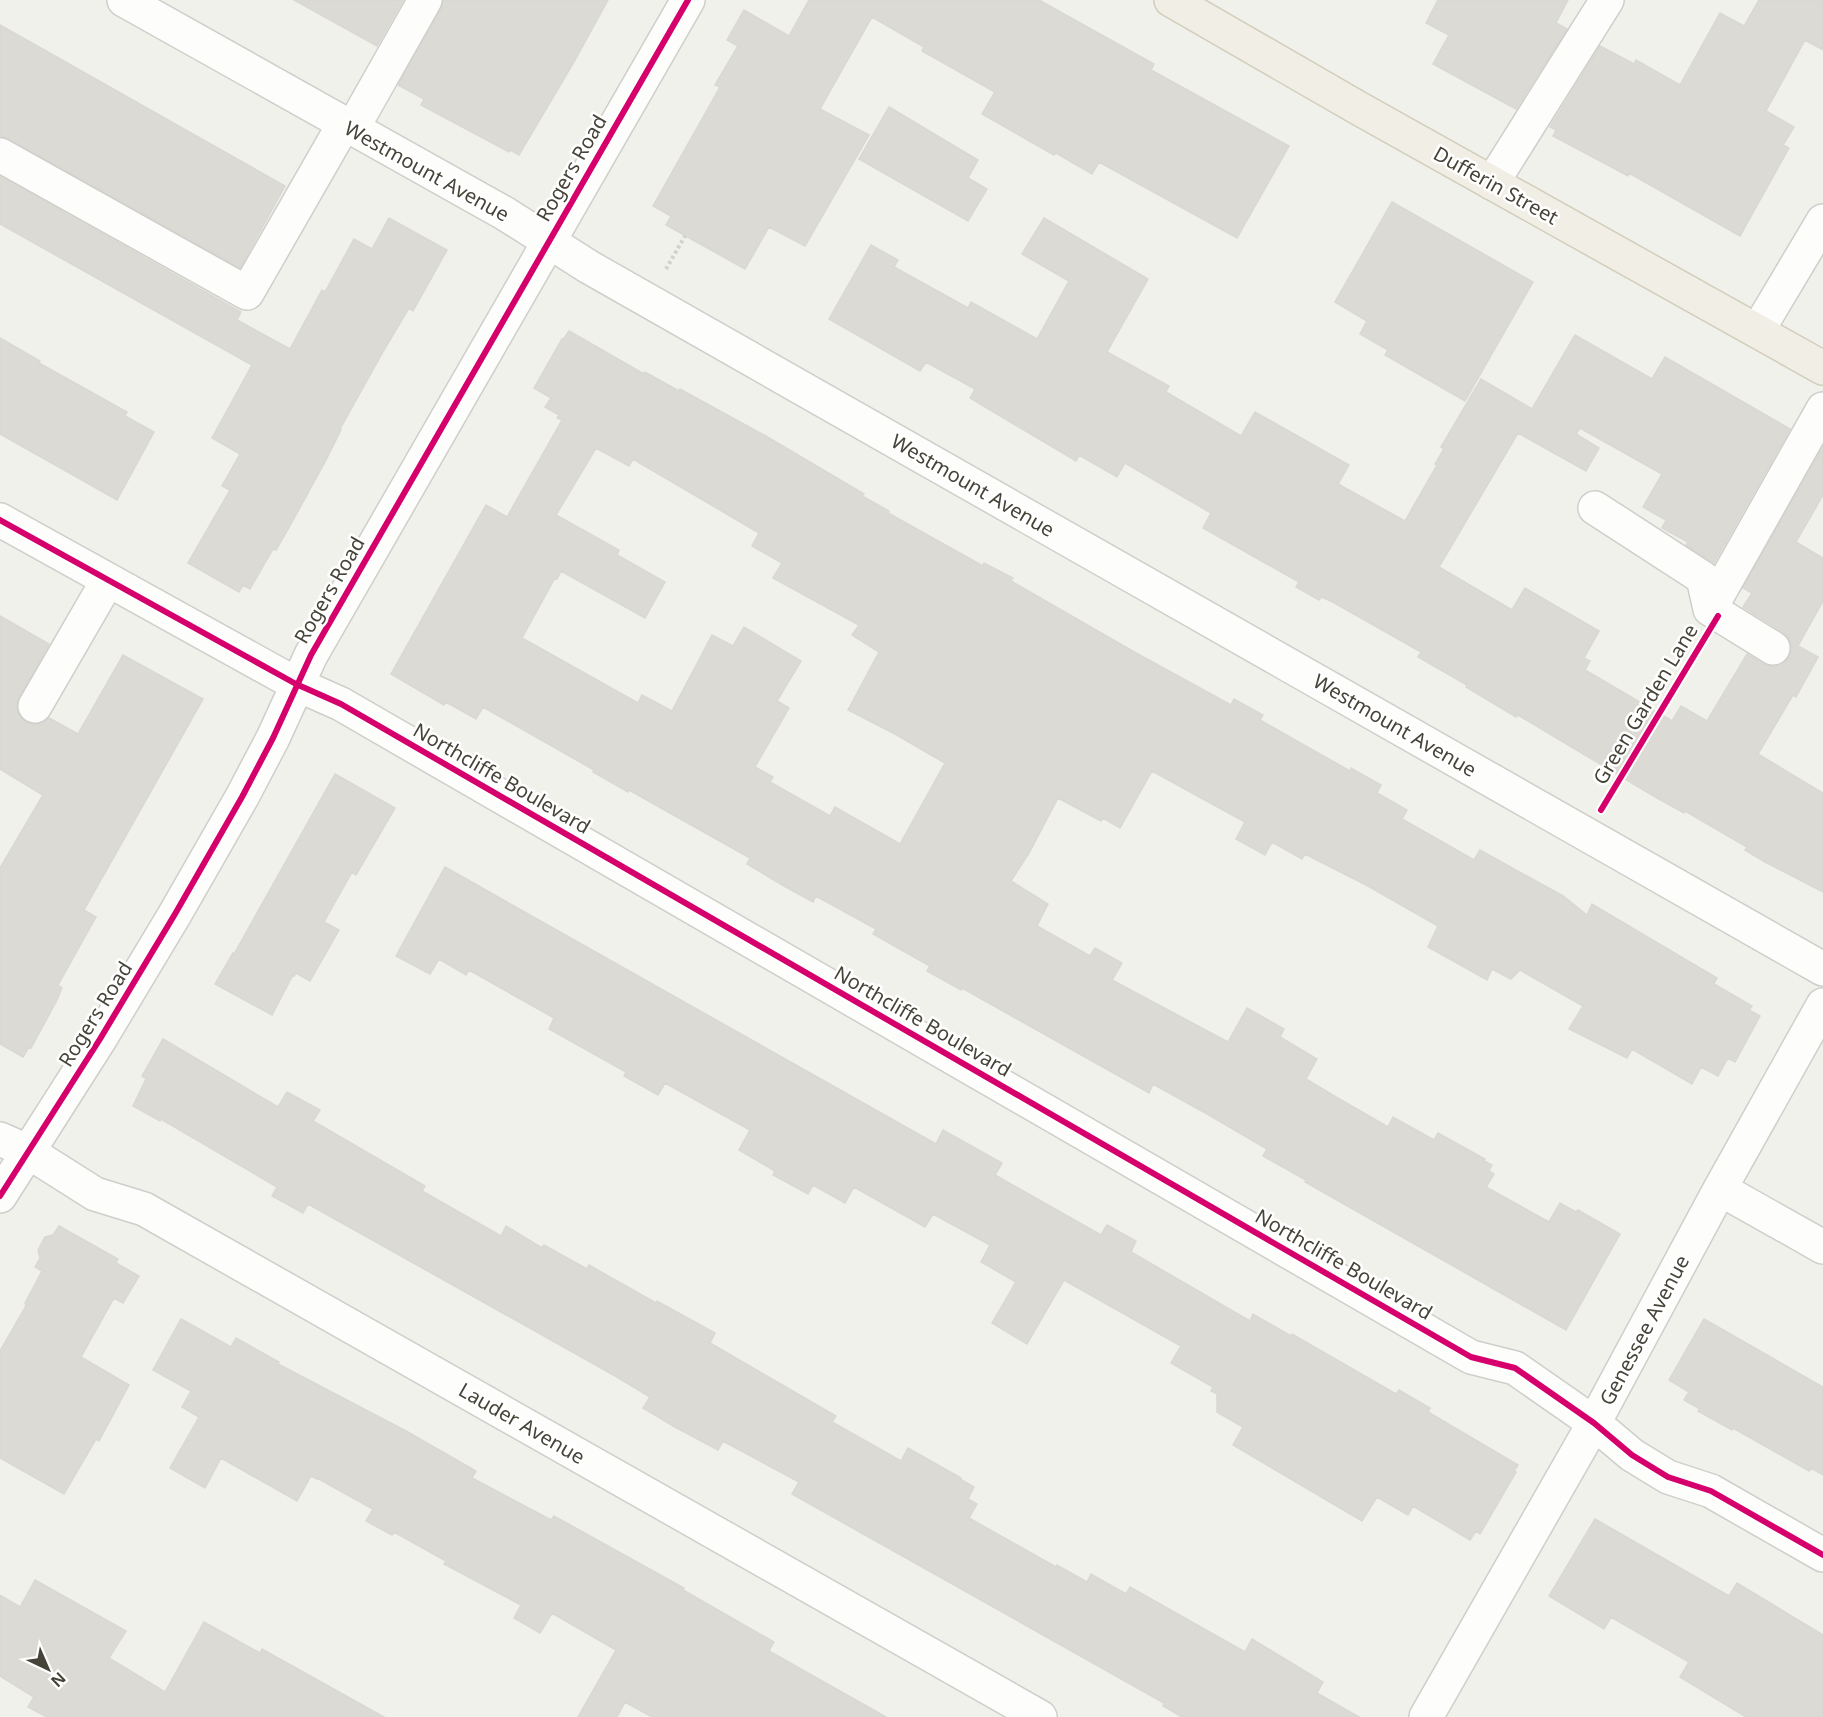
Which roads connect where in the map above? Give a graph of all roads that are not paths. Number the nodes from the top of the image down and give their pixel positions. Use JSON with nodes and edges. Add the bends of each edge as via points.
{"nodes":[{"id":1,"x":124,"y":0,"type":"edge"},
{"id":2,"x":425,"y":0,"type":"edge"},
{"id":3,"x":688,"y":0,"type":"edge"},
{"id":4,"x":1607,"y":0,"type":"edge"},
{"id":5,"x":1187,"y":4,"type":"edge"},
{"id":6,"x":348,"y":127,"type":"junction"},
{"id":7,"x":0,"y":155,"type":"edge"},
{"id":8,"x":1492,"y":183,"type":"junction"},
{"id":9,"x":1823,"y":221,"type":"edge"},
{"id":10,"x":548,"y":241,"type":"junction"},
{"id":11,"x":1758,"y":330,"type":"junction"},
{"id":12,"x":1823,"y":368,"type":"edge"},
{"id":13,"x":1823,"y":409,"type":"edge"},
{"id":14,"x":1595,"y":508,"type":"dead end"},
{"id":15,"x":0,"y":519,"type":"edge"},
{"id":16,"x":108,"y":580,"type":"junction"},
{"id":17,"x":1710,"y":609,"type":"junction"},
{"id":18,"x":1773,"y":648,"type":"dead end"},
{"id":19,"x":296,"y":684,"type":"junction"},
{"id":20,"x":34,"y":706,"type":"dead end"},
{"id":21,"x":1823,"y":969,"type":"edge"},
{"id":22,"x":1823,"y":1005,"type":"edge"},
{"id":23,"x":14,"y":1145,"type":"edge"},
{"id":24,"x":1720,"y":1189,"type":"junction"},
{"id":25,"x":0,"y":1196,"type":"edge"},
{"id":26,"x":1823,"y":1247,"type":"edge"},
{"id":27,"x":1593,"y":1423,"type":"junction"},
{"id":28,"x":1823,"y":1556,"type":"edge"},
{"id":29,"x":1040,"y":1717,"type":"edge"},
{"id":30,"x":1426,"y":1717,"type":"edge"}],
"edges":[{"from":1,"to":6,"type":"street","name":"Westmount Avenue"},
{"from":2,"to":6,"type":"street"},
{"from":3,"to":10,"type":"street","name":"Rogers Road"},
{"from":4,"to":8,"type":"street"},
{"from":5,"to":8,"type":"main road","name":"Dufferin Street"},
{"from":6,"to":7,"type":"street","via":[[247,293]]},
{"from":6,"to":10,"type":"street","name":"Westmount Avenue"},
{"from":8,"to":11,"type":"main road","name":"Dufferin Street"},
{"from":9,"to":11,"type":"street"},
{"from":10,"to":19,"type":"street","name":"Rogers Road"},
{"from":10,"to":21,"type":"street","name":"Westmount Avenue"},
{"from":11,"to":12,"type":"main road","name":"Dufferin Street"},
{"from":13,"to":17,"type":"street"},
{"from":14,"to":17,"type":"street","via":[[1703,578]]},
{"from":15,"to":16,"type":"street","name":"Northcliffe Boulevard"},
{"from":16,"to":19,"type":"street","name":"Northcliffe Boulevard"},
{"from":16,"to":20,"type":"street"},
{"from":17,"to":18,"type":"street"},
{"from":19,"to":23,"type":"street","name":"Rogers Road","via":[[243,797],[176,915],[100,1039]]},
{"from":19,"to":27,"type":"street","name":"Northcliffe Boulevard","via":[[352,710],[1471,1357],[1515,1368]]},
{"from":22,"to":24,"type":"street","name":"Genessee Avenue"},
{"from":23,"to":25,"type":"street","name":"Rogers Road"},
{"from":23,"to":29,"type":"street","name":"Lauder Avenue","via":[[95,1194],[144,1209]]},
{"from":24,"to":26,"type":"street"},
{"from":24,"to":27,"type":"street","name":"Genessee Avenue"},
{"from":27,"to":28,"type":"street","name":"Northcliffe Boulevard","via":[[1632,1455],[1668,1477],[1711,1491]]},
{"from":27,"to":30,"type":"street","name":"Genessee Avenue"}]}
